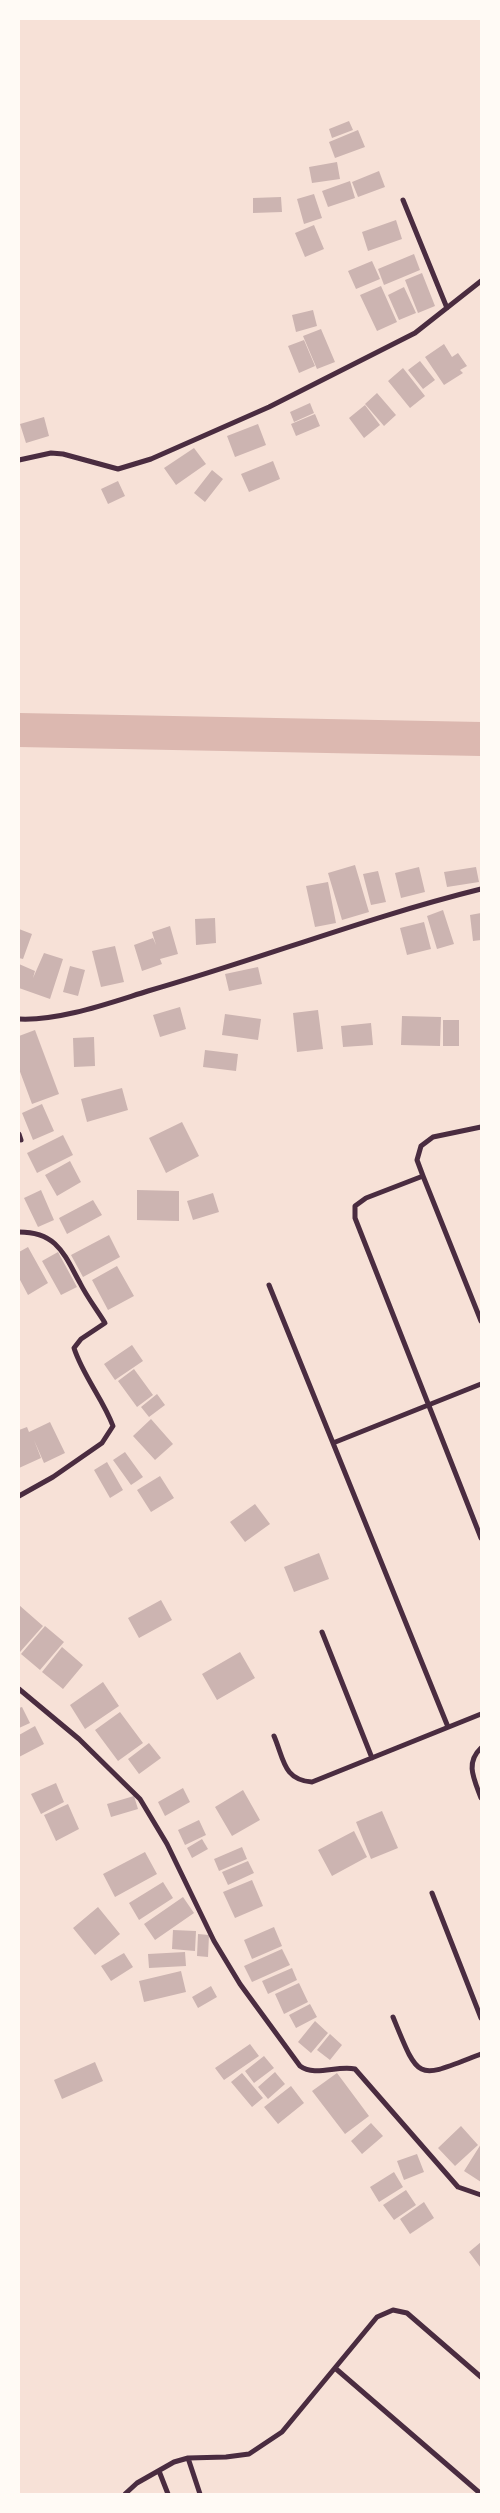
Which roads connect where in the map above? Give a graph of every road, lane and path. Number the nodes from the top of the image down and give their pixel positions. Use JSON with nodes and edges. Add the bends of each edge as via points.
{"nodes":[{"id":1,"x":403,"y":200,"type":"dead end"},
{"id":2,"x":481,"y":281,"type":"edge"},
{"id":3,"x":447,"y":308,"type":"junction"},
{"id":4,"x":19,"y":460,"type":"edge"},
{"id":5,"x":481,"y":889,"type":"edge"},
{"id":6,"x":19,"y":1020,"type":"edge"},
{"id":7,"x":481,"y":1128,"type":"edge"},
{"id":8,"x":19,"y":1134,"type":"edge"},
{"id":9,"x":21,"y":1140,"type":"dead end"},
{"id":10,"x":423,"y":1176,"type":"junction"},
{"id":11,"x":19,"y":1232,"type":"edge"},
{"id":12,"x":269,"y":1285,"type":"dead end"},
{"id":13,"x":481,"y":1321,"type":"edge"},
{"id":14,"x":481,"y":1384,"type":"edge"},
{"id":15,"x":428,"y":1405,"type":"junction"},
{"id":16,"x":333,"y":1443,"type":"junction"},
{"id":17,"x":19,"y":1496,"type":"edge"},
{"id":18,"x":481,"y":1538,"type":"edge"},
{"id":19,"x":322,"y":1632,"type":"dead end"},
{"id":20,"x":19,"y":1689,"type":"edge"},
{"id":21,"x":481,"y":1714,"type":"edge"},
{"id":22,"x":448,"y":1727,"type":"junction"},
{"id":23,"x":274,"y":1736,"type":"dead end"},
{"id":24,"x":481,"y":1748,"type":"edge"},
{"id":25,"x":372,"y":1758,"type":"junction"},
{"id":26,"x":481,"y":1798,"type":"edge"},
{"id":27,"x":432,"y":1893,"type":"dead end"},
{"id":28,"x":393,"y":2017,"type":"dead end"},
{"id":29,"x":481,"y":2018,"type":"edge"},
{"id":30,"x":481,"y":2054,"type":"edge"},
{"id":31,"x":481,"y":2195,"type":"edge"},
{"id":32,"x":335,"y":2368,"type":"junction"},
{"id":33,"x":481,"y":2377,"type":"edge"},
{"id":34,"x":188,"y":2458,"type":"junction"},
{"id":35,"x":159,"y":2471,"type":"junction"},
{"id":36,"x":125,"y":2494,"type":"edge"},
{"id":37,"x":168,"y":2494,"type":"edge"},
{"id":38,"x":200,"y":2494,"type":"edge"},
{"id":39,"x":481,"y":2494,"type":"edge"}],
"edges":[{"from":1,"to":3,"type":"street"},
{"from":2,"to":3,"type":"street"},
{"from":3,"to":4,"type":"street","via":[[415,333],[269,407],[130,466],[118,469],[52,453]]},
{"from":5,"to":6,"type":"street","via":[[435,900],[87,1009]]},
{"from":7,"to":10,"type":"street","via":[[432,1137],[421,1146],[417,1160]]},
{"from":8,"to":9,"type":"street"},
{"from":10,"to":13,"type":"street"},
{"from":10,"to":15,"type":"street","via":[[366,1198],[355,1206],[355,1218]]},
{"from":11,"to":17,"type":"street","via":[[34,1232],[64,1251],[105,1323],[81,1339],[74,1348],[113,1426],[102,1443],[53,1478]]},
{"from":12,"to":16,"type":"street"},
{"from":14,"to":15,"type":"street"},
{"from":15,"to":16,"type":"street"},
{"from":15,"to":18,"type":"street"},
{"from":16,"to":22,"type":"street"},
{"from":19,"to":25,"type":"street"},
{"from":20,"to":31,"type":"street","via":[[79,1738],[140,1799],[163,1836],[214,1941],[240,1984],[300,2066],[307,2071],[355,2069],[458,2187]]},
{"from":21,"to":22,"type":"street"},
{"from":22,"to":25,"type":"street"},
{"from":23,"to":25,"type":"street","via":[[289,1774],[298,1781],[312,1782]]},
{"from":24,"to":26,"type":"street","via":[[472,1759],[472,1773]]},
{"from":27,"to":29,"type":"street"},
{"from":28,"to":30,"type":"street","via":[[411,2060],[419,2070],[435,2072]]},
{"from":32,"to":33,"type":"street","via":[[377,2317],[393,2310],[407,2313]]},
{"from":32,"to":34,"type":"street","via":[[282,2432],[250,2454]]},
{"from":32,"to":39,"type":"street"},
{"from":34,"to":35,"type":"street"},
{"from":34,"to":38,"type":"street"},
{"from":35,"to":36,"type":"street"},
{"from":35,"to":37,"type":"street"}]}
